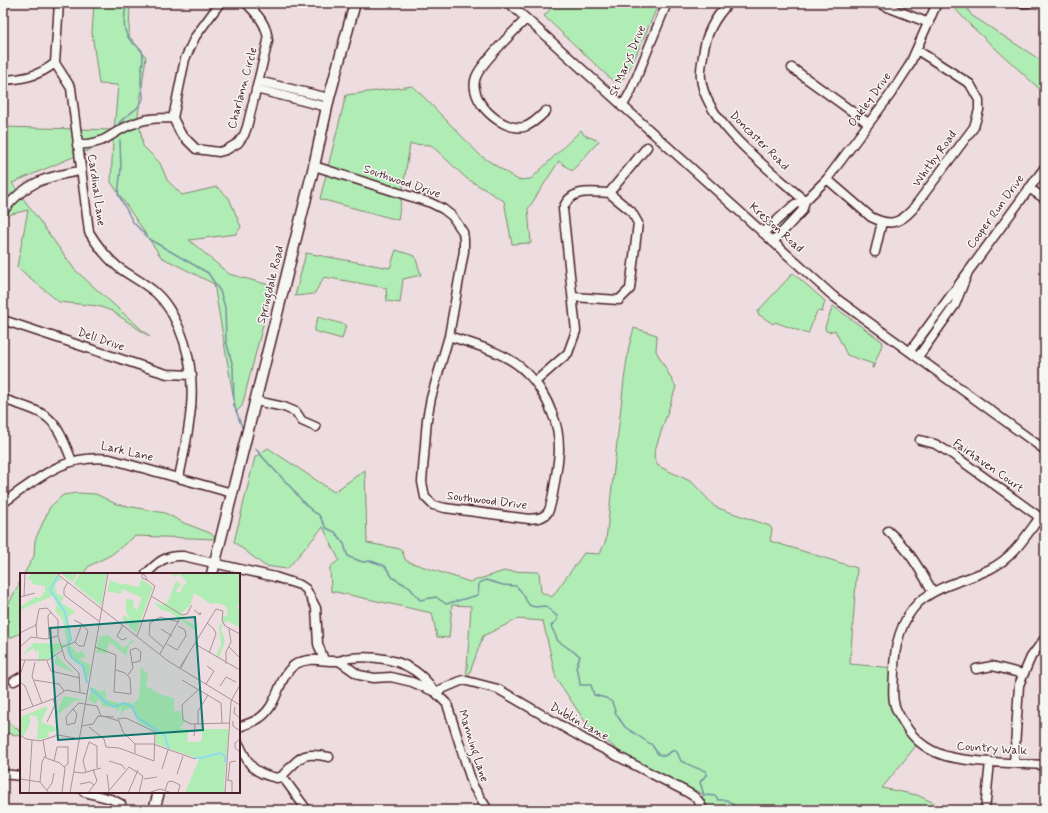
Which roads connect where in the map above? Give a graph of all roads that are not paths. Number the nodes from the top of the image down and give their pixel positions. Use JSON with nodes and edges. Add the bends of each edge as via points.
{"nodes":[{"id":1,"x":59,"y":3,"type":"edge"},
{"id":2,"x":220,"y":3,"type":"edge"},
{"id":3,"x":246,"y":3,"type":"edge"},
{"id":4,"x":355,"y":3,"type":"edge"},
{"id":5,"x":509,"y":3,"type":"edge"},
{"id":6,"x":667,"y":3,"type":"edge"},
{"id":7,"x":729,"y":3,"type":"edge"},
{"id":8,"x":877,"y":3,"type":"edge"},
{"id":9,"x":937,"y":3,"type":"edge"},
{"id":10,"x":1020,"y":3,"type":"edge"},
{"id":11,"x":1028,"y":3,"type":"edge"},
{"id":12,"x":526,"y":19,"type":"junction"},
{"id":13,"x":929,"y":23,"type":"junction"},
{"id":14,"x":917,"y":50,"type":"junction"},
{"id":15,"x":54,"y":62,"type":"junction"},
{"id":16,"x":792,"y":68,"type":"dead end"},
{"id":17,"x":3,"y":80,"type":"edge"},
{"id":18,"x":257,"y":85,"type":"junction"},
{"id":19,"x":328,"y":102,"type":"junction"},
{"id":20,"x":622,"y":106,"type":"junction"},
{"id":21,"x":546,"y":111,"type":"dead end"},
{"id":22,"x":173,"y":118,"type":"junction"},
{"id":23,"x":868,"y":124,"type":"junction"},
{"id":24,"x":77,"y":145,"type":"junction"},
{"id":25,"x":647,"y":147,"type":"dead end"},
{"id":26,"x":314,"y":166,"type":"junction"},
{"id":27,"x":1045,"y":167,"type":"edge"},
{"id":28,"x":80,"y":171,"type":"junction"},
{"id":29,"x":827,"y":179,"type":"junction"},
{"id":30,"x":1029,"y":188,"type":"junction"},
{"id":31,"x":609,"y":193,"type":"junction"},
{"id":32,"x":1045,"y":199,"type":"edge"},
{"id":33,"x":805,"y":201,"type":"junction"},
{"id":34,"x":3,"y":211,"type":"edge"},
{"id":35,"x":882,"y":222,"type":"junction"},
{"id":36,"x":763,"y":233,"type":"junction"},
{"id":37,"x":773,"y":242,"type":"junction"},
{"id":38,"x":876,"y":252,"type":"dead end"},
{"id":39,"x":968,"y":272,"type":"junction"},
{"id":40,"x":573,"y":297,"type":"junction"},
{"id":41,"x":3,"y":320,"type":"edge"},
{"id":42,"x":449,"y":336,"type":"junction"},
{"id":43,"x":910,"y":351,"type":"junction"},
{"id":44,"x":918,"y":357,"type":"junction"},
{"id":45,"x":192,"y":375,"type":"junction"},
{"id":46,"x":535,"y":382,"type":"junction"},
{"id":47,"x":3,"y":398,"type":"edge"},
{"id":48,"x":256,"y":401,"type":"junction"},
{"id":49,"x":316,"y":426,"type":"dead end"},
{"id":50,"x":920,"y":440,"type":"dead end"},
{"id":51,"x":1045,"y":450,"type":"edge"},
{"id":52,"x":72,"y":461,"type":"junction"},
{"id":53,"x":180,"y":477,"type":"junction"},
{"id":54,"x":232,"y":493,"type":"junction"},
{"id":55,"x":3,"y":503,"type":"edge"},
{"id":56,"x":1042,"y":519,"type":"edge"},
{"id":57,"x":888,"y":531,"type":"dead end"},
{"id":58,"x":215,"y":563,"type":"junction"},
{"id":59,"x":147,"y":573,"type":"edge"},
{"id":60,"x":212,"y":573,"type":"edge"},
{"id":61,"x":933,"y":592,"type":"junction"},
{"id":62,"x":1045,"y":638,"type":"edge"},
{"id":63,"x":324,"y":660,"type":"junction"},
{"id":64,"x":339,"y":661,"type":"junction"},
{"id":65,"x":976,"y":669,"type":"dead end"},
{"id":66,"x":1022,"y":674,"type":"junction"},
{"id":67,"x":434,"y":692,"type":"junction"},
{"id":68,"x":240,"y":727,"type":"edge"},
{"id":69,"x":240,"y":746,"type":"edge"},
{"id":70,"x":329,"y":757,"type":"dead end"},
{"id":71,"x":990,"y":762,"type":"junction"},
{"id":72,"x":1014,"y":763,"type":"junction"},
{"id":73,"x":1045,"y":765,"type":"edge"},
{"id":74,"x":3,"y":774,"type":"edge"},
{"id":75,"x":20,"y":776,"type":"edge"},
{"id":76,"x":282,"y":776,"type":"junction"},
{"id":77,"x":88,"y":793,"type":"edge"},
{"id":78,"x":159,"y":793,"type":"edge"},
{"id":79,"x":121,"y":804,"type":"dead end"},
{"id":80,"x":154,"y":810,"type":"edge"},
{"id":81,"x":307,"y":810,"type":"edge"},
{"id":82,"x":488,"y":810,"type":"edge"},
{"id":83,"x":703,"y":810,"type":"edge"},
{"id":84,"x":985,"y":810,"type":"edge"}],
"edges":[{"from":1,"to":15,"type":"street"},
{"from":2,"to":22,"type":"street","via":[[195,37],[185,59]]},
{"from":3,"to":18,"type":"street","name":"Charlann Circle","via":[[260,18],[267,34],[265,55]]},
{"from":4,"to":19,"type":"main road","name":"Springdale Road"},
{"from":5,"to":12,"type":"street","name":"Kresson Road"},
{"from":6,"to":20,"type":"street","name":"St Marys Drive","via":[[631,91]]},
{"from":7,"to":33,"type":"street","name":"Doncaster Road","via":[[717,16],[707,34],[701,66],[703,88],[709,102],[727,128]]},
{"from":8,"to":13,"type":"street"},
{"from":9,"to":13,"type":"street","name":"Oakley Drive"},
{"from":10,"to":11,"type":"street"},
{"from":12,"to":20,"type":"street","name":"Kresson Road"},
{"from":12,"to":21,"type":"street","via":[[479,71],[474,84],[475,95],[481,104],[509,128],[529,126]]},
{"from":13,"to":14,"type":"street","name":"Oakley Drive"},
{"from":14,"to":23,"type":"street","name":"Oakley Drive","via":[[890,95]]},
{"from":14,"to":35,"type":"street","name":"Whitby Road","via":[[970,84],[979,100],[979,110],[974,127],[912,210],[899,222]]},
{"from":15,"to":17,"type":"street","via":[[49,68],[24,79]]},
{"from":15,"to":24,"type":"street","name":"Cardinal Lane","via":[[71,88]]},
{"from":16,"to":23,"type":"street"},
{"from":18,"to":19,"type":"street"},
{"from":18,"to":22,"type":"street","name":"Charlann Circle","via":[[244,135],[238,143],[226,150],[219,152],[196,149],[181,134]]},
{"from":19,"to":26,"type":"main road","name":"Springdale Road"},
{"from":20,"to":36,"type":"street","name":"Kresson Road"},
{"from":22,"to":24,"type":"street","via":[[140,121],[104,140]]},
{"from":23,"to":29,"type":"street","name":"Oakley Drive"},
{"from":24,"to":28,"type":"street","name":"Cardinal Lane"},
{"from":25,"to":31,"type":"street"},
{"from":26,"to":42,"type":"street","name":"Southwood Drive","via":[[430,203],[452,216],[463,232],[464,246]]},
{"from":26,"to":48,"type":"main road","name":"Springdale Road"},
{"from":27,"to":30,"type":"street","name":"Cooper Run Drive"},
{"from":28,"to":34,"type":"street","via":[[33,184],[15,195]]},
{"from":28,"to":45,"type":"street","name":"Cardinal Lane","via":[[89,232],[98,246],[118,267],[155,292],[166,303],[186,344]]},
{"from":29,"to":33,"type":"street","name":"Oakley Drive"},
{"from":29,"to":35,"type":"street","via":[[871,217]]},
{"from":30,"to":32,"type":"street"},
{"from":30,"to":39,"type":"street","name":"Cooper Run Drive"},
{"from":31,"to":40,"type":"street","via":[[577,193],[565,202],[562,209]]},
{"from":31,"to":40,"type":"street","via":[[631,211],[638,223],[630,289],[619,300]]},
{"from":33,"to":36,"type":"street","via":[[795,204]]},
{"from":33,"to":37,"type":"street","via":[[802,211]]},
{"from":35,"to":38,"type":"street"},
{"from":36,"to":37,"type":"street","name":"Kresson Road"},
{"from":37,"to":43,"type":"street","name":"Kresson Road","via":[[833,296]]},
{"from":39,"to":43,"type":"street","name":"Cooper Run Drive"},
{"from":39,"to":44,"type":"street","name":"Cooper Run Drive","via":[[955,305]]},
{"from":40,"to":46,"type":"street","via":[[576,331],[571,346],[560,362]]},
{"from":41,"to":45,"type":"street","name":"Dell Drive","via":[[161,372]]},
{"from":42,"to":46,"type":"street","name":"Southwood Drive","via":[[515,362]]},
{"from":42,"to":46,"type":"street","name":"Southwood Drive","via":[[430,398],[427,419],[423,486],[425,497],[434,505],[528,519],[539,518],[548,512],[559,450],[553,414]]},
{"from":43,"to":44,"type":"street","name":"Kresson Road"},
{"from":44,"to":51,"type":"street","name":"Kresson Road"},
{"from":45,"to":53,"type":"street","name":"Cardinal Lane","via":[[192,413]]},
{"from":47,"to":52,"type":"street","via":[[38,411],[54,422]]},
{"from":48,"to":49,"type":"street","via":[[284,407],[296,412],[302,421]]},
{"from":48,"to":54,"type":"main road","name":"Springdale Road"},
{"from":50,"to":56,"type":"street","name":"Fairhaven Court","via":[[936,444],[952,454]]},
{"from":52,"to":53,"type":"street","name":"Lark Lane","via":[[93,457],[110,459]]},
{"from":52,"to":55,"type":"street","name":"Lark Lane","via":[[58,466]]},
{"from":53,"to":54,"type":"street","name":"Lark Lane"},
{"from":54,"to":58,"type":"main road","name":"Springdale Road"},
{"from":56,"to":61,"type":"street","name":"Country Walk","via":[[1015,551],[992,568]]},
{"from":57,"to":61,"type":"street","via":[[914,559]]},
{"from":58,"to":59,"type":"street","via":[[171,556],[161,560]]},
{"from":58,"to":60,"type":"main road","name":"Springdale Road"},
{"from":58,"to":63,"type":"street","via":[[275,577],[300,585],[306,590],[316,608],[318,644]]},
{"from":61,"to":71,"type":"street","name":"Country Walk","via":[[910,612],[901,628],[894,668],[894,702],[908,730],[930,750],[950,758]]},
{"from":62,"to":66,"type":"street"},
{"from":63,"to":64,"type":"street","name":"Manning Lane"},
{"from":63,"to":68,"type":"street","name":"Manning Lane","via":[[301,662],[290,669],[269,709],[261,717]]},
{"from":64,"to":67,"type":"street","name":"Manning Lane","via":[[359,675],[374,678],[391,677],[412,682]]},
{"from":64,"to":67,"type":"street","name":"Manning Lane","via":[[348,658],[388,658],[427,680]]},
{"from":65,"to":66,"type":"street","via":[[992,666]]},
{"from":66,"to":72,"type":"street","via":[[1018,696]]},
{"from":67,"to":82,"type":"street","name":"Manning Lane","via":[[447,704],[473,786]]},
{"from":67,"to":83,"type":"street","name":"Dublin Lane","via":[[463,680],[498,690],[584,740],[686,790],[701,803]]},
{"from":69,"to":76,"type":"street","via":[[252,769],[268,776]]},
{"from":70,"to":76,"type":"street","via":[[305,755]]},
{"from":71,"to":72,"type":"street","name":"Country Walk"},
{"from":71,"to":84,"type":"street"},
{"from":72,"to":73,"type":"street","name":"Country Walk"},
{"from":74,"to":75,"type":"street"},
{"from":76,"to":81,"type":"street"},
{"from":77,"to":79,"type":"street"},
{"from":78,"to":80,"type":"main road"}]}
